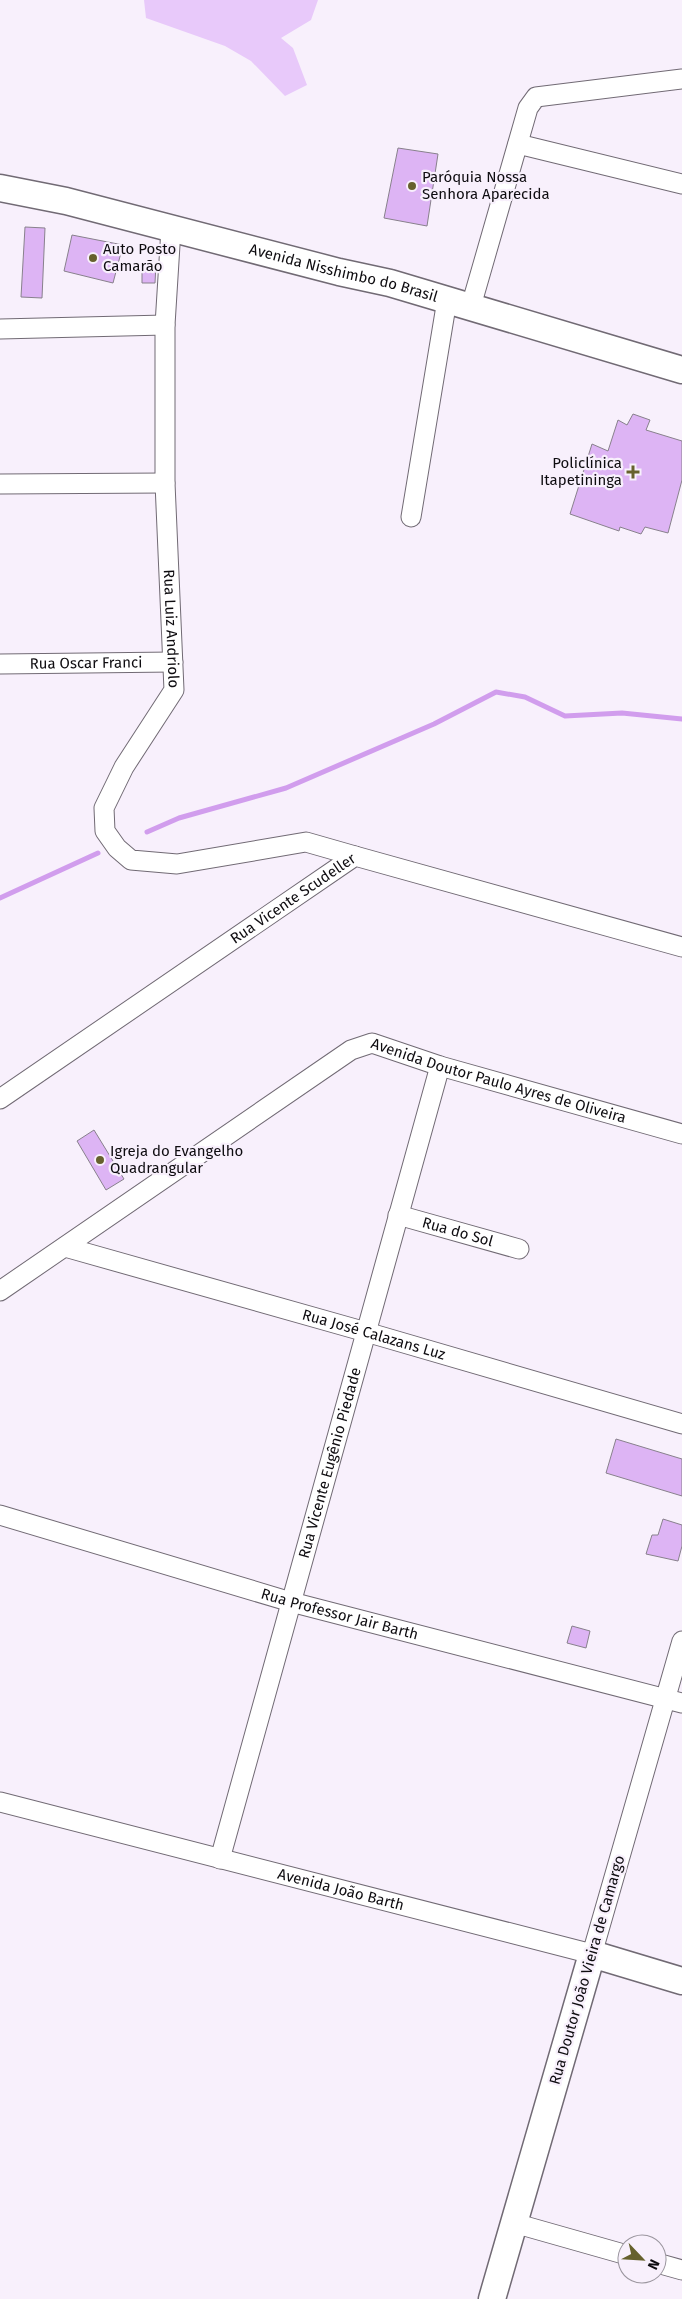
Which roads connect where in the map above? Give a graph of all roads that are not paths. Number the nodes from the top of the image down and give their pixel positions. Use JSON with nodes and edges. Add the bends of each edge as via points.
{"nodes":[{"id":1,"x":682,"y":80,"type":"edge"},
{"id":2,"x":518,"y":144,"type":"junction"},
{"id":3,"x":682,"y":184,"type":"edge"},
{"id":4,"x":0,"y":188,"type":"edge"},
{"id":5,"x":171,"y":229,"type":"junction"},
{"id":6,"x":459,"y":303,"type":"junction"},
{"id":7,"x":165,"y":325,"type":"junction"},
{"id":8,"x":0,"y":329,"type":"edge"},
{"id":9,"x":682,"y":370,"type":"edge"},
{"id":10,"x":165,"y":483,"type":"junction"},
{"id":11,"x":0,"y":484,"type":"edge"},
{"id":12,"x":411,"y":517,"type":"dead end"},
{"id":13,"x":173,"y":662,"type":"junction"},
{"id":14,"x":0,"y":664,"type":"edge"},
{"id":15,"x":355,"y":856,"type":"junction"},
{"id":16,"x":682,"y":947,"type":"edge"},
{"id":17,"x":440,"y":1066,"type":"junction"},
{"id":18,"x":0,"y":1099,"type":"edge"},
{"id":19,"x":682,"y":1134,"type":"edge"},
{"id":20,"x":398,"y":1215,"type":"junction"},
{"id":21,"x":64,"y":1248,"type":"junction"},
{"id":22,"x":519,"y":1249,"type":"dead end"},
{"id":23,"x":0,"y":1291,"type":"edge"},
{"id":24,"x":366,"y":1332,"type":"junction"},
{"id":25,"x":682,"y":1424,"type":"edge"},
{"id":26,"x":0,"y":1515,"type":"edge"},
{"id":27,"x":291,"y":1602,"type":"junction"},
{"id":28,"x":682,"y":1641,"type":"edge"},
{"id":29,"x":674,"y":1700,"type":"edge"},
{"id":30,"x":0,"y":1802,"type":"edge"},
{"id":31,"x":220,"y":1859,"type":"junction"},
{"id":32,"x":592,"y":1954,"type":"junction"},
{"id":33,"x":682,"y":1981,"type":"edge"},
{"id":34,"x":514,"y":2223,"type":"junction"},
{"id":35,"x":617,"y":2252,"type":"edge"},
{"id":36,"x":667,"y":2266,"type":"edge"},
{"id":37,"x":682,"y":2270,"type":"edge"},
{"id":38,"x":492,"y":2299,"type":"edge"}],
"edges":[{"from":1,"to":2,"type":"street","via":[[536,97],[528,108]]},
{"from":2,"to":3,"type":"street"},
{"from":2,"to":6,"type":"street"},
{"from":4,"to":5,"type":"main road","name":"Avenida Nisshimbo do Brasil","via":[[66,201]]},
{"from":5,"to":6,"type":"main road","name":"Avenida Nisshimbo do Brasil"},
{"from":5,"to":7,"type":"street","name":"Rua Luiz Andriolo"},
{"from":6,"to":9,"type":"main road","name":"Avenida Nisshimbo do Brasil"},
{"from":6,"to":12,"type":"street"},
{"from":7,"to":8,"type":"street"},
{"from":7,"to":10,"type":"street","name":"Rua Luiz Andriolo"},
{"from":10,"to":11,"type":"street"},
{"from":10,"to":13,"type":"street","name":"Rua Luiz Andriolo"},
{"from":13,"to":14,"type":"street","name":"Rua Oscar Franci"},
{"from":13,"to":15,"type":"street","name":"Rua Luiz Andriolo","via":[[174,690],[124,767],[104,808],[105,831],[117,848],[131,860],[177,864],[306,842]]},
{"from":15,"to":16,"type":"street","name":"Rua Vicente Scudeller"},
{"from":15,"to":18,"type":"street","name":"Rua Vicente Scudeller"},
{"from":17,"to":19,"type":"street","name":"Avenida Doutor Paulo Ayres de Oliveira"},
{"from":17,"to":20,"type":"street","name":"Rua Vicente Eugênio Piedade"},
{"from":17,"to":21,"type":"street","name":"Avenida Doutor Paulo Ayres de Oliveira","via":[[372,1043],[350,1050]]},
{"from":20,"to":22,"type":"street","name":"Rua do Sol"},
{"from":20,"to":24,"type":"street","name":"Rua Vicente Eugênio Piedade"},
{"from":21,"to":23,"type":"street","name":"Avenida Doutor Paulo Ayres de Oliveira"},
{"from":21,"to":24,"type":"street","name":"Rua José Calazans Luz"},
{"from":24,"to":25,"type":"street","name":"Rua José Calazans Luz"},
{"from":24,"to":27,"type":"street","name":"Rua Vicente Eugênio Piedade"},
{"from":26,"to":27,"type":"street","name":"Rua Professor Jair Barth"},
{"from":27,"to":29,"type":"street","name":"Rua Professor Jair Barth"},
{"from":27,"to":31,"type":"street","name":"Rua Vicente Eugênio Piedade"},
{"from":28,"to":29,"type":"street","name":"Rua Doutor João Vieira de Camargo"},
{"from":29,"to":32,"type":"street","name":"Rua Doutor João Vieira de Camargo"},
{"from":30,"to":31,"type":"street","name":"Avenida João Barth"},
{"from":31,"to":32,"type":"street","name":"Avenida João Barth"},
{"from":32,"to":33,"type":"main road","name":"Avenida João Barth"},
{"from":32,"to":34,"type":"main road","name":"Rua Doutor João Vieira de Camargo"},
{"from":34,"to":35,"type":"street"},
{"from":34,"to":38,"type":"main road","name":"Rua Doutor João Vieira de Camargo"},
{"from":36,"to":37,"type":"street"}]}
